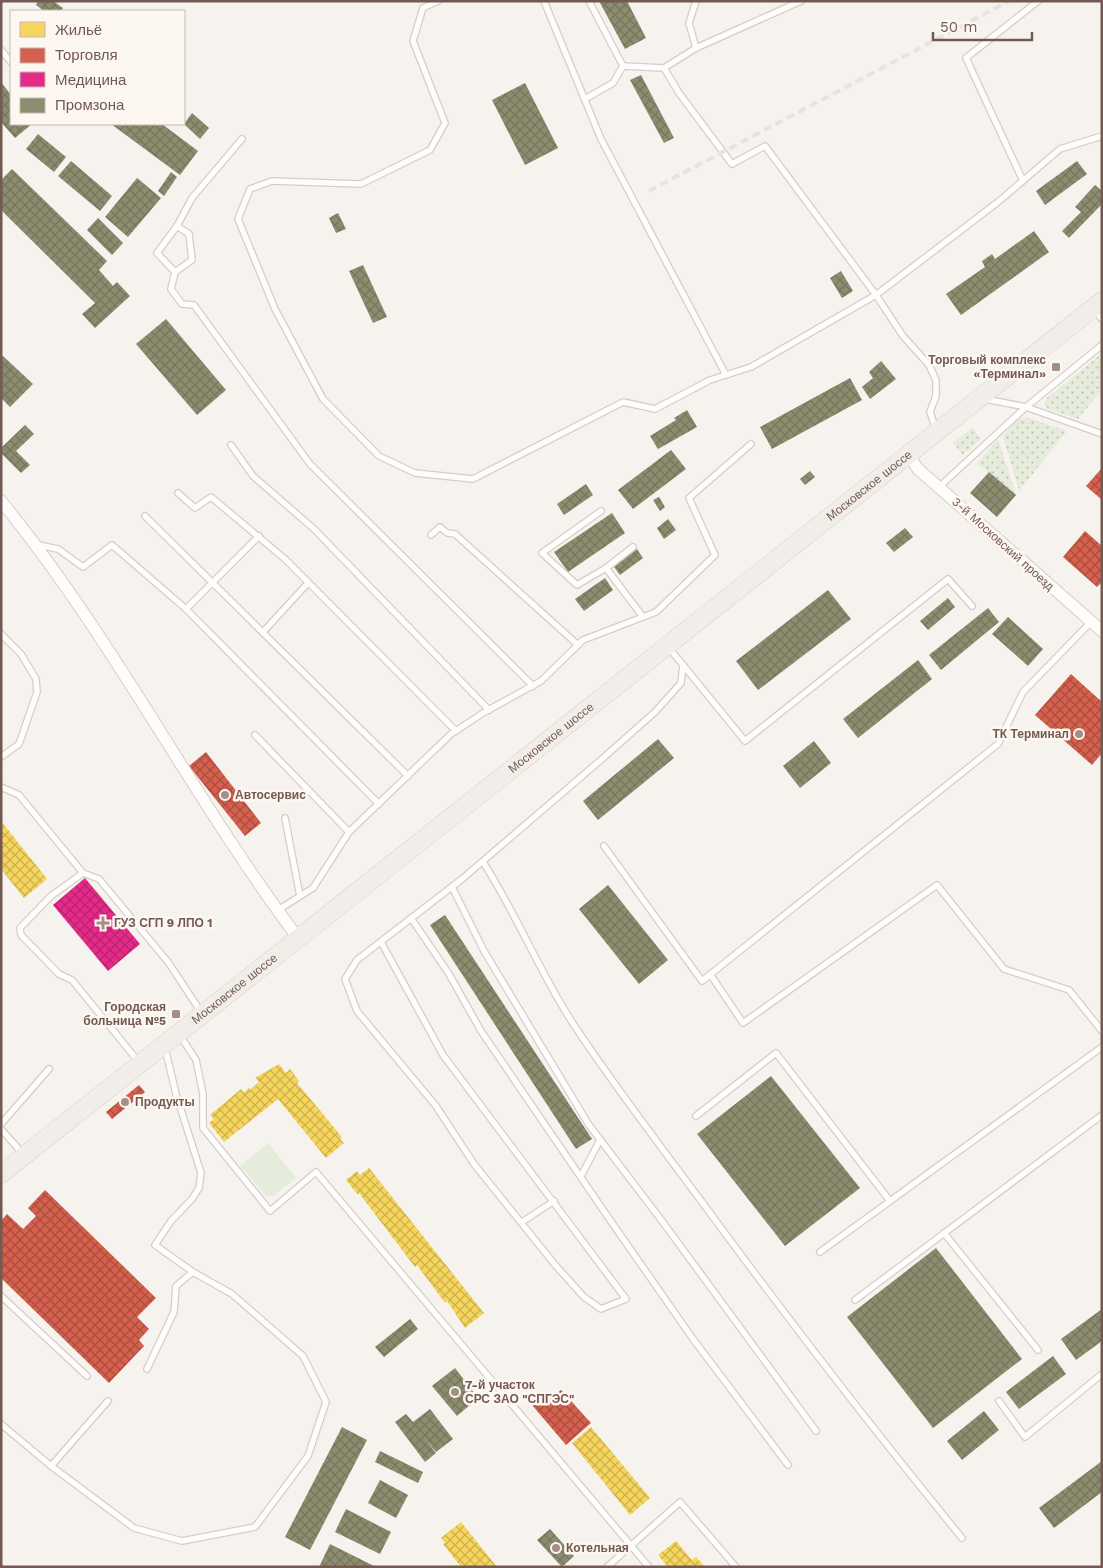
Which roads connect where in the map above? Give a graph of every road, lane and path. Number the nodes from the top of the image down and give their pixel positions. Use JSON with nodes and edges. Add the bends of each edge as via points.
{"nodes":[{"id":1,"x":438,"y":1,"type":"edge"},
{"id":2,"x":544,"y":1,"type":"edge"},
{"id":3,"x":589,"y":1,"type":"edge"},
{"id":4,"x":696,"y":1,"type":"edge"},
{"id":5,"x":801,"y":1,"type":"edge"},
{"id":6,"x":1038,"y":1,"type":"edge"},
{"id":7,"x":696,"y":48,"type":"junction"},
{"id":8,"x":1,"y":50,"type":"edge"},
{"id":9,"x":10,"y":61,"type":"edge"},
{"id":10,"x":623,"y":66,"type":"junction"},
{"id":11,"x":664,"y":68,"type":"junction"},
{"id":12,"x":585,"y":99,"type":"junction"},
{"id":13,"x":1102,"y":136,"type":"edge"},
{"id":14,"x":242,"y":139,"type":"dead end"},
{"id":15,"x":1023,"y":181,"type":"junction"},
{"id":16,"x":177,"y":226,"type":"junction"},
{"id":17,"x":176,"y":272,"type":"junction"},
{"id":18,"x":876,"y":295,"type":"junction"},
{"id":19,"x":1099,"y":310,"type":"edge"},
{"id":20,"x":1102,"y":345,"type":"edge"},
{"id":21,"x":726,"y":375,"type":"junction"},
{"id":22,"x":980,"y":398,"type":"junction"},
{"id":23,"x":1026,"y":407,"type":"junction"},
{"id":24,"x":936,"y":431,"type":"junction"},
{"id":25,"x":1102,"y":434,"type":"edge"},
{"id":26,"x":751,"y":444,"type":"dead end"},
{"id":27,"x":231,"y":446,"type":"dead end"},
{"id":28,"x":906,"y":454,"type":"junction"},
{"id":29,"x":939,"y":487,"type":"junction"},
{"id":30,"x":178,"y":493,"type":"dead end"},
{"id":31,"x":1,"y":501,"type":"edge"},
{"id":32,"x":601,"y":511,"type":"dead end"},
{"id":33,"x":145,"y":516,"type":"dead end"},
{"id":34,"x":431,"y":535,"type":"dead end"},
{"id":35,"x":259,"y":536,"type":"junction"},
{"id":36,"x":37,"y":545,"type":"junction"},
{"id":37,"x":633,"y":547,"type":"dead end"},
{"id":38,"x":606,"y":568,"type":"junction"},
{"id":39,"x":213,"y":582,"type":"junction"},
{"id":40,"x":308,"y":583,"type":"junction"},
{"id":41,"x":972,"y":606,"type":"dead end"},
{"id":42,"x":186,"y":609,"type":"junction"},
{"id":43,"x":643,"y":617,"type":"junction"},
{"id":44,"x":1091,"y":622,"type":"junction"},
{"id":45,"x":1102,"y":631,"type":"edge"},
{"id":46,"x":263,"y":632,"type":"junction"},
{"id":47,"x":1,"y":634,"type":"edge"},
{"id":48,"x":578,"y":645,"type":"junction"},
{"id":49,"x":667,"y":645,"type":"junction"},
{"id":50,"x":683,"y":665,"type":"junction"},
{"id":51,"x":533,"y":686,"type":"junction"},
{"id":52,"x":489,"y":710,"type":"junction"},
{"id":53,"x":456,"y":731,"type":"junction"},
{"id":54,"x":255,"y":735,"type":"dead end"},
{"id":55,"x":1,"y":757,"type":"edge"},
{"id":56,"x":408,"y":776,"type":"junction"},
{"id":57,"x":1,"y":787,"type":"edge"},
{"id":58,"x":378,"y":804,"type":"junction"},
{"id":59,"x":285,"y":818,"type":"dead end"},
{"id":60,"x":349,"y":832,"type":"junction"},
{"id":61,"x":604,"y":846,"type":"dead end"},
{"id":62,"x":483,"y":862,"type":"junction"},
{"id":63,"x":83,"y":873,"type":"junction"},
{"id":64,"x":452,"y":887,"type":"junction"},
{"id":65,"x":300,"y":896,"type":"junction"},
{"id":66,"x":278,"y":910,"type":"junction"},
{"id":67,"x":412,"y":918,"type":"junction"},
{"id":68,"x":298,"y":938,"type":"junction"},
{"id":69,"x":381,"y":942,"type":"junction"},
{"id":70,"x":710,"y":974,"type":"junction"},
{"id":71,"x":202,"y":1014,"type":"junction"},
{"id":72,"x":1102,"y":1031,"type":"edge"},
{"id":73,"x":171,"y":1038,"type":"junction"},
{"id":74,"x":1102,"y":1047,"type":"edge"},
{"id":75,"x":139,"y":1063,"type":"junction"},
{"id":76,"x":49,"y":1069,"type":"dead end"},
{"id":77,"x":1102,"y":1115,"type":"edge"},
{"id":78,"x":696,"y":1116,"type":"dead end"},
{"id":79,"x":1,"y":1124,"type":"edge"},
{"id":80,"x":1,"y":1129,"type":"edge"},
{"id":81,"x":600,"y":1140,"type":"junction"},
{"id":82,"x":24,"y":1156,"type":"junction"},
{"id":83,"x":1,"y":1174,"type":"edge"},
{"id":84,"x":581,"y":1176,"type":"junction"},
{"id":85,"x":554,"y":1201,"type":"junction"},
{"id":86,"x":890,"y":1201,"type":"junction"},
{"id":87,"x":522,"y":1222,"type":"junction"},
{"id":88,"x":944,"y":1233,"type":"junction"},
{"id":89,"x":820,"y":1252,"type":"dead end"},
{"id":90,"x":192,"y":1272,"type":"junction"},
{"id":91,"x":1,"y":1296,"type":"edge"},
{"id":92,"x":855,"y":1300,"type":"dead end"},
{"id":93,"x":1038,"y":1350,"type":"dead end"},
{"id":94,"x":147,"y":1369,"type":"dead end"},
{"id":95,"x":1102,"y":1374,"type":"edge"},
{"id":96,"x":87,"y":1376,"type":"dead end"},
{"id":97,"x":108,"y":1401,"type":"dead end"},
{"id":98,"x":999,"y":1401,"type":"dead end"},
{"id":99,"x":1,"y":1424,"type":"edge"},
{"id":100,"x":816,"y":1431,"type":"dead end"},
{"id":101,"x":788,"y":1465,"type":"dead end"},
{"id":102,"x":51,"y":1466,"type":"junction"},
{"id":103,"x":962,"y":1538,"type":"dead end"},
{"id":104,"x":631,"y":1546,"type":"junction"},
{"id":105,"x":607,"y":1567,"type":"edge"},
{"id":106,"x":649,"y":1567,"type":"edge"},
{"id":107,"x":736,"y":1567,"type":"edge"}],
"edges":[{"from":1,"to":21,"type":"lane","via":[[423,8],[413,42],[445,123],[430,150],[361,184],[272,181],[250,189],[238,219],[275,309],[324,399],[379,456],[416,473],[473,479],[623,402],[655,410],[710,380]]},
{"from":2,"to":12,"type":"lane"},
{"from":3,"to":10,"type":"lane"},
{"from":4,"to":7,"type":"lane","via":[[689,23]]},
{"from":5,"to":7,"type":"lane"},
{"from":6,"to":15,"type":"lane","via":[[966,58]]},
{"from":7,"to":11,"type":"lane"},
{"from":8,"to":9,"type":"lane"},
{"from":10,"to":11,"type":"lane"},
{"from":10,"to":12,"type":"lane","via":[[613,83]]},
{"from":11,"to":18,"type":"lane","via":[[678,93],[732,164],[766,146]]},
{"from":12,"to":21,"type":"lane","via":[[601,139]]},
{"from":13,"to":15,"type":"lane","via":[[1060,149]]},
{"from":14,"to":16,"type":"lane","via":[[192,198]]},
{"from":15,"to":18,"type":"lane"},
{"from":16,"to":17,"type":"lane","via":[[157,253]]},
{"from":16,"to":17,"type":"lane","via":[[189,234],[192,260]]},
{"from":17,"to":51,"type":"lane","via":[[172,289],[182,304],[194,305],[310,464]]},
{"from":18,"to":21,"type":"lane","via":[[751,367]]},
{"from":18,"to":24,"type":"lane","via":[[903,336],[929,365],[936,380],[936,396],[930,412]]},
{"from":19,"to":22,"type":"main road","name":"Московское шоссе"},
{"from":20,"to":23,"type":"lane"},
{"from":22,"to":23,"type":"lane"},
{"from":22,"to":24,"type":"main road","name":"Московское шоссе"},
{"from":23,"to":25,"type":"lane"},
{"from":23,"to":29,"type":"lane"},
{"from":24,"to":28,"type":"main road","name":"Московское шоссе"},
{"from":26,"to":43,"type":"lane","via":[[689,498],[715,555],[656,612]]},
{"from":27,"to":52,"type":"lane","via":[[253,476],[314,529]]},
{"from":28,"to":29,"type":"street","name":"3-й Московский проезд"},
{"from":28,"to":49,"type":"main road","name":"Московское шоссе"},
{"from":29,"to":44,"type":"street","name":"3-й Московский проезд"},
{"from":30,"to":35,"type":"lane","via":[[196,508],[211,497]]},
{"from":31,"to":36,"type":"street"},
{"from":32,"to":38,"type":"lane","via":[[542,553],[577,585]]},
{"from":33,"to":39,"type":"lane"},
{"from":34,"to":48,"type":"lane","via":[[440,527],[447,533],[456,534]]},
{"from":35,"to":39,"type":"lane"},
{"from":35,"to":40,"type":"lane"},
{"from":36,"to":42,"type":"lane","via":[[58,549],[83,567],[112,544]]},
{"from":36,"to":66,"type":"street"},
{"from":37,"to":38,"type":"lane"},
{"from":38,"to":43,"type":"lane"},
{"from":39,"to":42,"type":"lane"},
{"from":39,"to":46,"type":"lane"},
{"from":40,"to":46,"type":"lane"},
{"from":40,"to":53,"type":"lane"},
{"from":41,"to":50,"type":"lane","via":[[948,579],[745,741]]},
{"from":42,"to":58,"type":"lane"},
{"from":43,"to":48,"type":"lane","via":[[583,640]]},
{"from":44,"to":45,"type":"street","name":"3-й Московский проезд"},
{"from":44,"to":70,"type":"lane","via":[[1023,692],[998,744]]},
{"from":46,"to":56,"type":"lane"},
{"from":47,"to":55,"type":"lane","via":[[21,654],[36,679],[37,692],[19,744]]},
{"from":48,"to":51,"type":"lane"},
{"from":49,"to":50,"type":"lane"},
{"from":49,"to":68,"type":"main road","name":"Московское шоссе"},
{"from":50,"to":62,"type":"lane","via":[[681,683],[654,712]]},
{"from":51,"to":52,"type":"lane"},
{"from":52,"to":53,"type":"lane"},
{"from":53,"to":56,"type":"lane"},
{"from":54,"to":60,"type":"lane"},
{"from":56,"to":58,"type":"lane"},
{"from":57,"to":63,"type":"lane","via":[[19,795]]},
{"from":58,"to":60,"type":"lane"},
{"from":59,"to":65,"type":"lane"},
{"from":60,"to":65,"type":"lane","via":[[312,888]]},
{"from":61,"to":70,"type":"lane","via":[[702,981]]},
{"from":62,"to":64,"type":"lane"},
{"from":62,"to":103,"type":"lane","via":[[504,894],[572,1021],[634,1110],[829,1372]]},
{"from":63,"to":71,"type":"lane","via":[[99,879],[105,886],[168,962]]},
{"from":63,"to":75,"type":"lane","via":[[51,896],[20,928],[22,935],[59,974],[72,980]]},
{"from":64,"to":67,"type":"lane"},
{"from":64,"to":81,"type":"lane","via":[[516,1007]]},
{"from":65,"to":66,"type":"lane"},
{"from":66,"to":68,"type":"street"},
{"from":67,"to":69,"type":"lane"},
{"from":67,"to":84,"type":"lane","via":[[449,974],[480,1031]]},
{"from":68,"to":71,"type":"main road","name":"Московское шоссе"},
{"from":69,"to":85,"type":"lane","via":[[444,1055]]},
{"from":69,"to":87,"type":"lane","via":[[357,960],[345,978],[358,1011],[436,1106],[474,1164]]},
{"from":70,"to":72,"type":"lane","via":[[743,1023],[937,884],[1004,969],[1069,990]]},
{"from":71,"to":73,"type":"main road","name":"Московское шоссе"},
{"from":73,"to":75,"type":"main road","name":"Московское шоссе"},
{"from":73,"to":90,"type":"lane","via":[[176,1094],[201,1173],[199,1188],[192,1199],[171,1221],[155,1245]]},
{"from":73,"to":104,"type":"lane","via":[[196,1060],[203,1094],[203,1128],[270,1211],[316,1172]]},
{"from":74,"to":86,"type":"lane"},
{"from":75,"to":82,"type":"main road","name":"Московское шоссе"},
{"from":76,"to":79,"type":"lane"},
{"from":77,"to":88,"type":"lane"},
{"from":78,"to":86,"type":"lane","via":[[776,1053]]},
{"from":80,"to":82,"type":"lane"},
{"from":81,"to":84,"type":"lane"},
{"from":81,"to":100,"type":"lane"},
{"from":82,"to":83,"type":"main road","name":"Московское шоссе"},
{"from":84,"to":101,"type":"lane","via":[[694,1340]]},
{"from":85,"to":87,"type":"lane"},
{"from":85,"to":87,"type":"lane","via":[[626,1299],[601,1309],[584,1297]]},
{"from":86,"to":89,"type":"lane"},
{"from":88,"to":92,"type":"lane"},
{"from":88,"to":93,"type":"lane"},
{"from":90,"to":94,"type":"lane","via":[[176,1286],[174,1312]]},
{"from":90,"to":102,"type":"lane","via":[[232,1294],[303,1356],[326,1402],[308,1456],[255,1527],[182,1541],[134,1528]]},
{"from":91,"to":96,"type":"lane"},
{"from":95,"to":98,"type":"lane","via":[[1025,1437]]},
{"from":97,"to":102,"type":"lane"},
{"from":99,"to":102,"type":"lane"},
{"from":104,"to":105,"type":"lane"},
{"from":104,"to":106,"type":"lane"},
{"from":104,"to":107,"type":"lane","via":[[680,1502]]}]}
